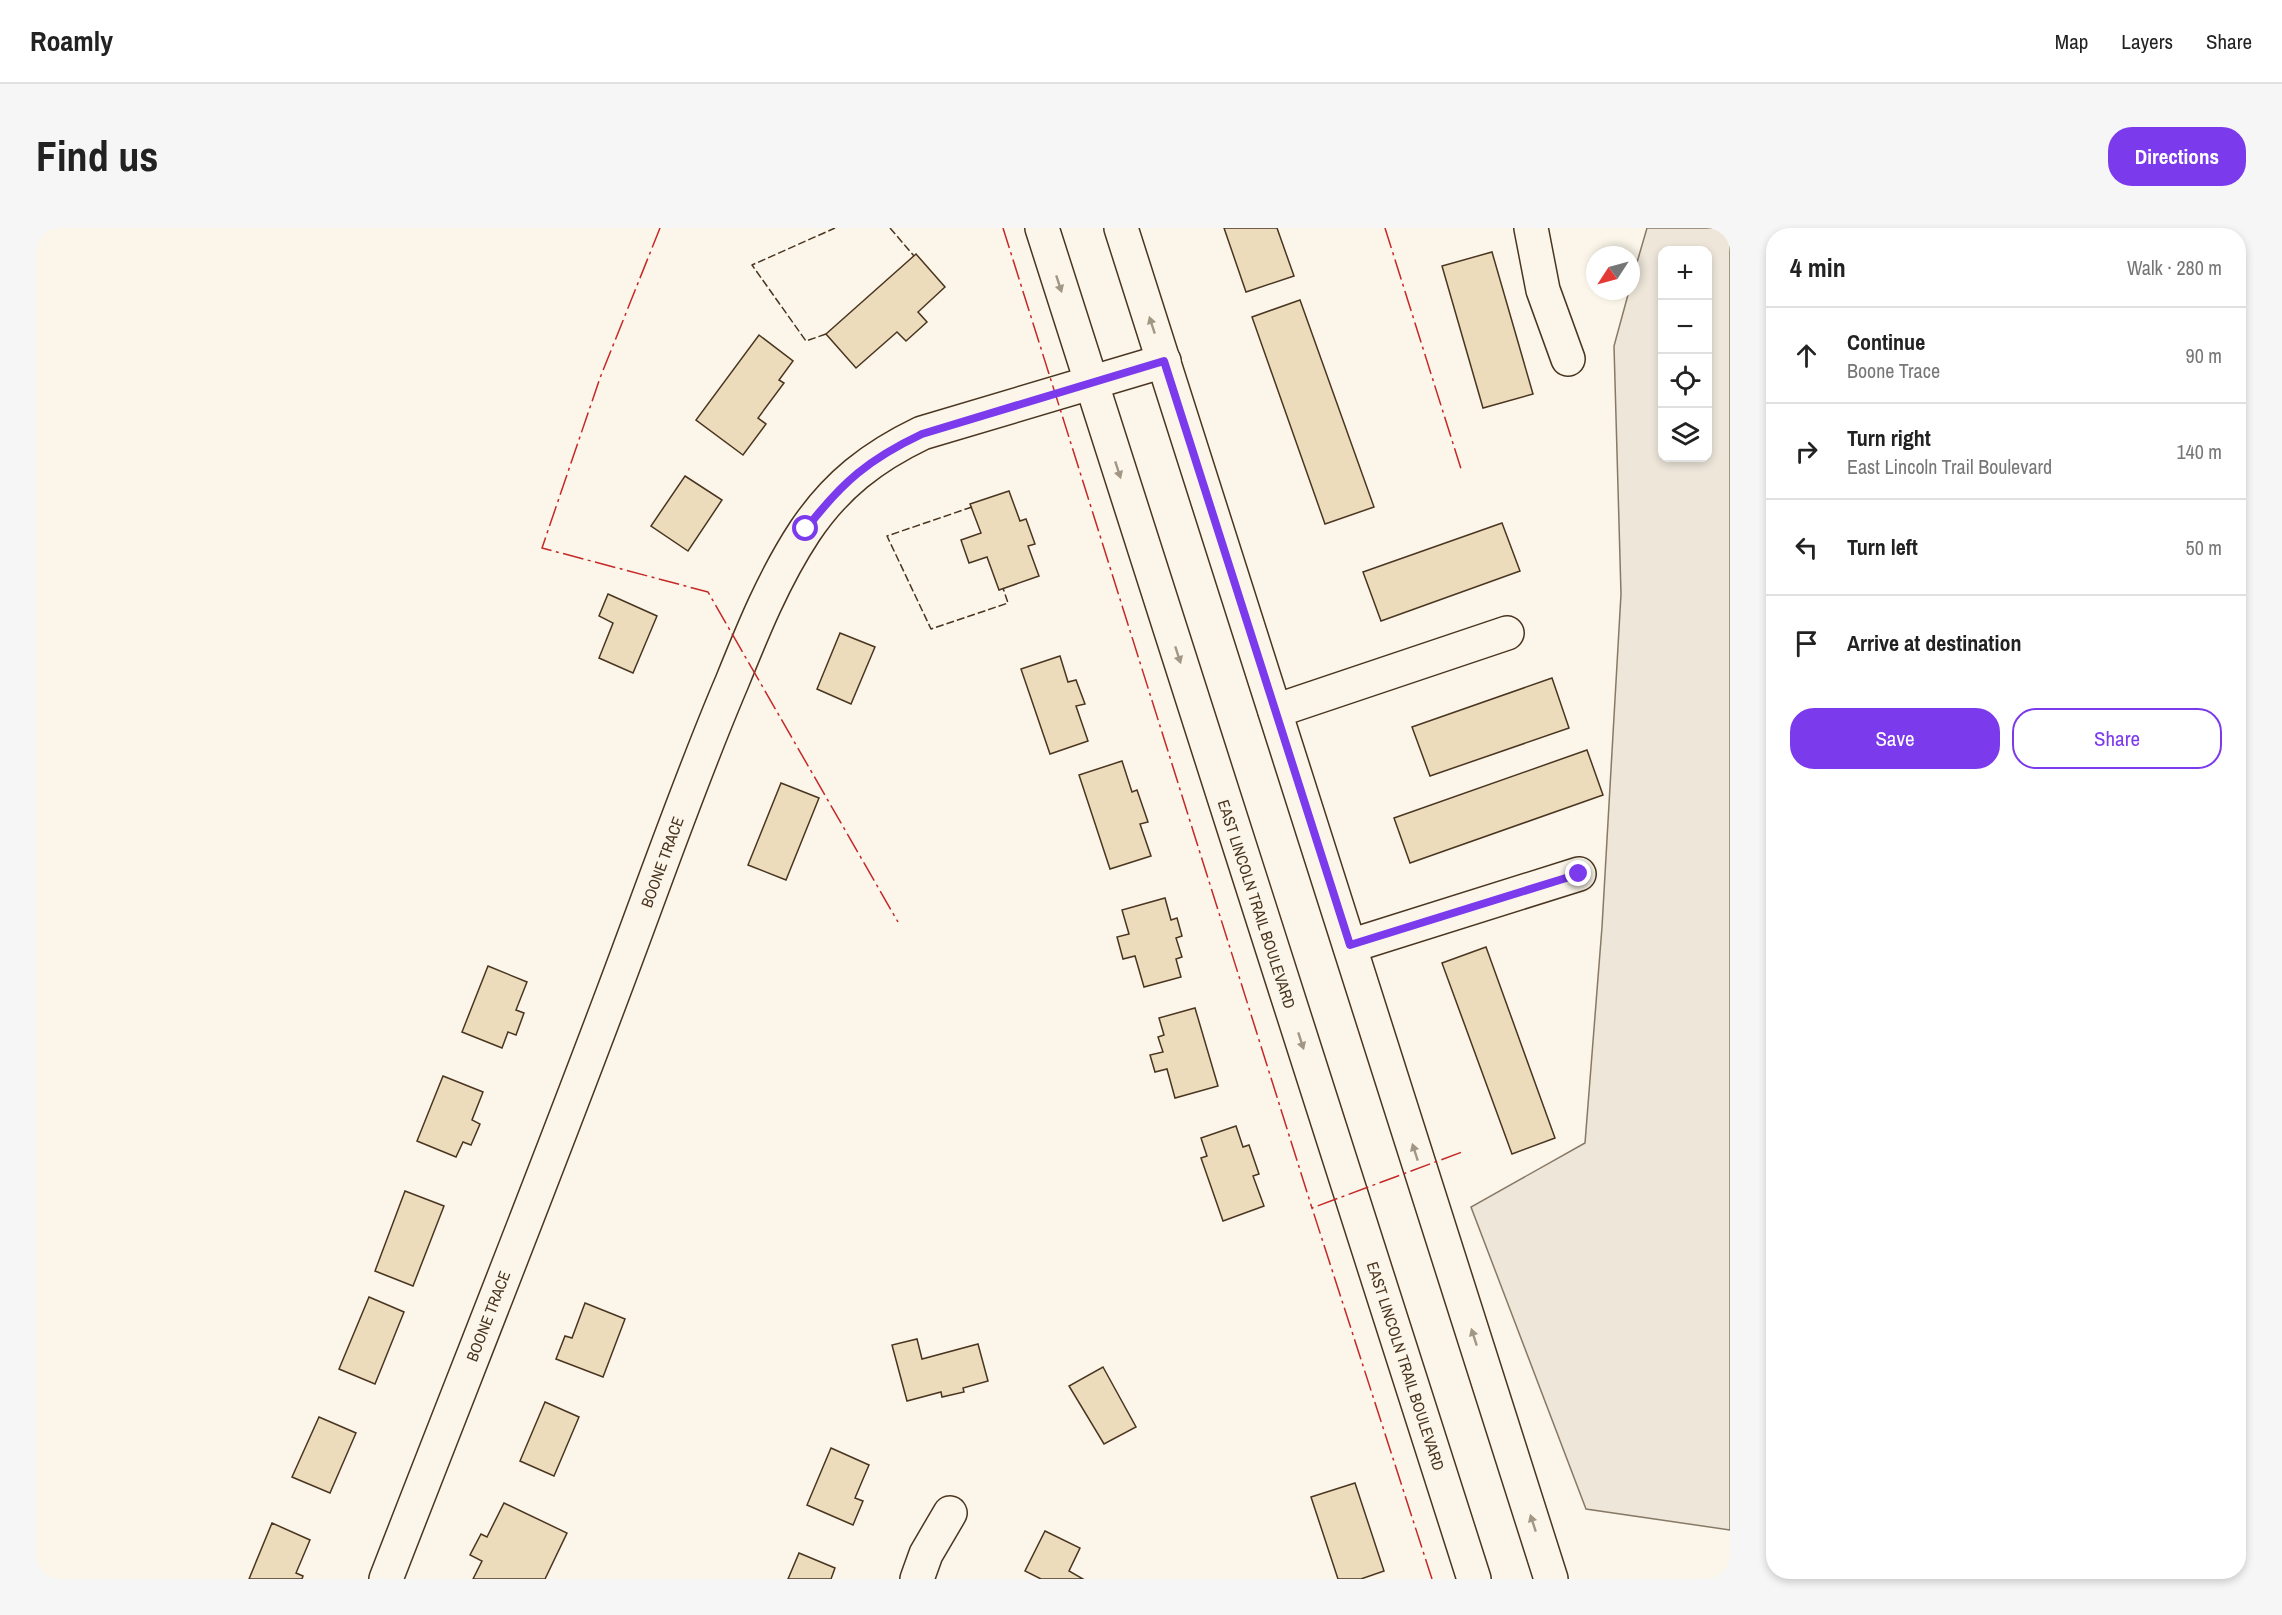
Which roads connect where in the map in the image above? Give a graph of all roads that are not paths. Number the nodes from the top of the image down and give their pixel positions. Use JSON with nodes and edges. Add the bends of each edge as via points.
{"nodes":[{"id":1,"x":1042,"y":228,"type":"edge"},
{"id":2,"x":1120,"y":228,"type":"edge"},
{"id":3,"x":1531,"y":228,"type":"edge"},
{"id":4,"x":1568,"y":358,"type":"dead end"},
{"id":5,"x":1164,"y":361,"type":"junction"},
{"id":6,"x":1090,"y":382,"type":"junction"},
{"id":7,"x":1507,"y":633,"type":"dead end"},
{"id":8,"x":1275,"y":711,"type":"junction"},
{"id":9,"x":1579,"y":874,"type":"dead end"},
{"id":10,"x":1350,"y":945,"type":"junction"},
{"id":11,"x":951,"y":1513,"type":"dead end"},
{"id":12,"x":386,"y":1579,"type":"edge"},
{"id":13,"x":916,"y":1579,"type":"edge"},
{"id":14,"x":1474,"y":1579,"type":"edge"},
{"id":15,"x":1551,"y":1579,"type":"edge"}],
"edges":[{"from":1,"to":6,"type":"street","name":"EAST LINCOLN TRAIL BOULEVARD","one_way":true},
{"from":5,"to":2,"type":"street","one_way":true},
{"from":3,"to":4,"type":"street","via":[[1543,290]]},
{"from":5,"to":6,"type":"street","name":"BOONE TRACE"},
{"from":5,"to":8,"type":"street"},
{"from":6,"to":12,"type":"street","name":"BOONE TRACE","via":[[954,422],[890,449],[859,470],[831,497],[785,564],[709,736],[577,1089]]},
{"from":6,"to":14,"type":"street","name":"EAST LINCOLN TRAIL BOULEVARD","one_way":true},
{"from":7,"to":8,"type":"street"},
{"from":8,"to":10,"type":"street"},
{"from":9,"to":10,"type":"street"},
{"from":15,"to":10,"type":"street","one_way":true},
{"from":11,"to":13,"type":"street"}]}
